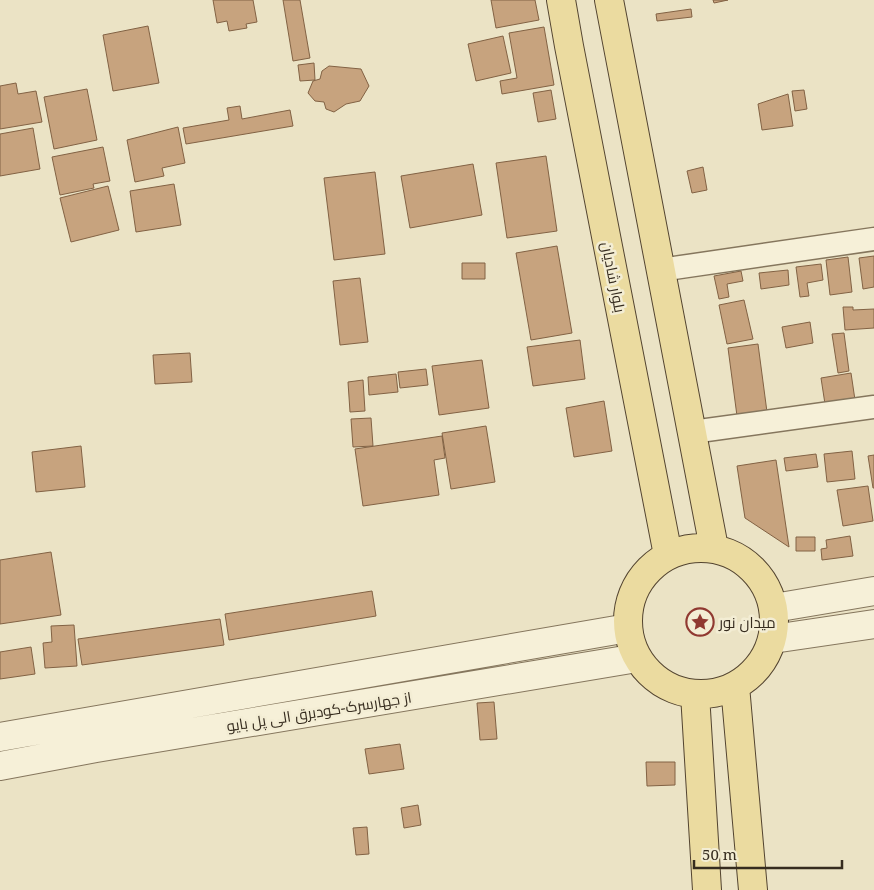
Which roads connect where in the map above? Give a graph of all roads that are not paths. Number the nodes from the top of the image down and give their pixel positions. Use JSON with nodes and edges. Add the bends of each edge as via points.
{"nodes":[{"id":1,"x":561,"y":0,"type":"edge"},
{"id":2,"x":609,"y":0,"type":"edge"},
{"id":3,"x":874,"y":239,"type":"edge"},
{"id":4,"x":660,"y":270,"type":"junction"},
{"id":5,"x":874,"y":407,"type":"edge"},
{"id":6,"x":692,"y":432,"type":"junction"},
{"id":7,"x":714,"y":548,"type":"junction"},
{"id":8,"x":668,"y":554,"type":"junction"},
{"id":9,"x":874,"y":592,"type":"edge"},
{"id":10,"x":774,"y":608,"type":"junction"},
{"id":11,"x":874,"y":624,"type":"edge"},
{"id":12,"x":628,"y":628,"type":"junction"},
{"id":13,"x":773,"y":639,"type":"junction"},
{"id":14,"x":637,"y":658,"type":"junction"},
{"id":15,"x":735,"y":686,"type":"junction"},
{"id":16,"x":696,"y":694,"type":"junction"},
{"id":17,"x":0,"y":737,"type":"edge"},
{"id":18,"x":0,"y":766,"type":"edge"},
{"id":19,"x":707,"y":890,"type":"edge"},
{"id":20,"x":753,"y":890,"type":"edge"}],
"edges":[{"from":1,"to":8,"type":"main road","name":"بلوار شادیان"},
{"from":2,"to":4,"type":"main road"},
{"from":3,"to":4,"type":"street"},
{"from":4,"to":6,"type":"main road"},
{"from":5,"to":6,"type":"street"},
{"from":6,"to":7,"type":"main road"},
{"from":7,"to":8,"type":"main road","via":[[691,547]]},
{"from":7,"to":10,"type":"main road","via":[[742,559],[763,580]]},
{"from":8,"to":12,"type":"main road","via":[[650,567],[636,585],[629,606]]},
{"from":9,"to":10,"type":"street"},
{"from":10,"to":13,"type":"main road"},
{"from":11,"to":13,"type":"street"},
{"from":12,"to":14,"type":"main road"},
{"from":12,"to":17,"type":"street","name":"از جهارسرک-کودبرق الی پل بایو"},
{"from":13,"to":15,"type":"main road","via":[[759,667]]},
{"from":14,"to":16,"type":"main road","via":[[662,683]]},
{"from":14,"to":18,"type":"street","name":"از جهارسرک-کودبرق الی پل بایو"},
{"from":15,"to":16,"type":"main road","via":[[716,693]]},
{"from":15,"to":20,"type":"main road"},
{"from":16,"to":19,"type":"main road"}]}
